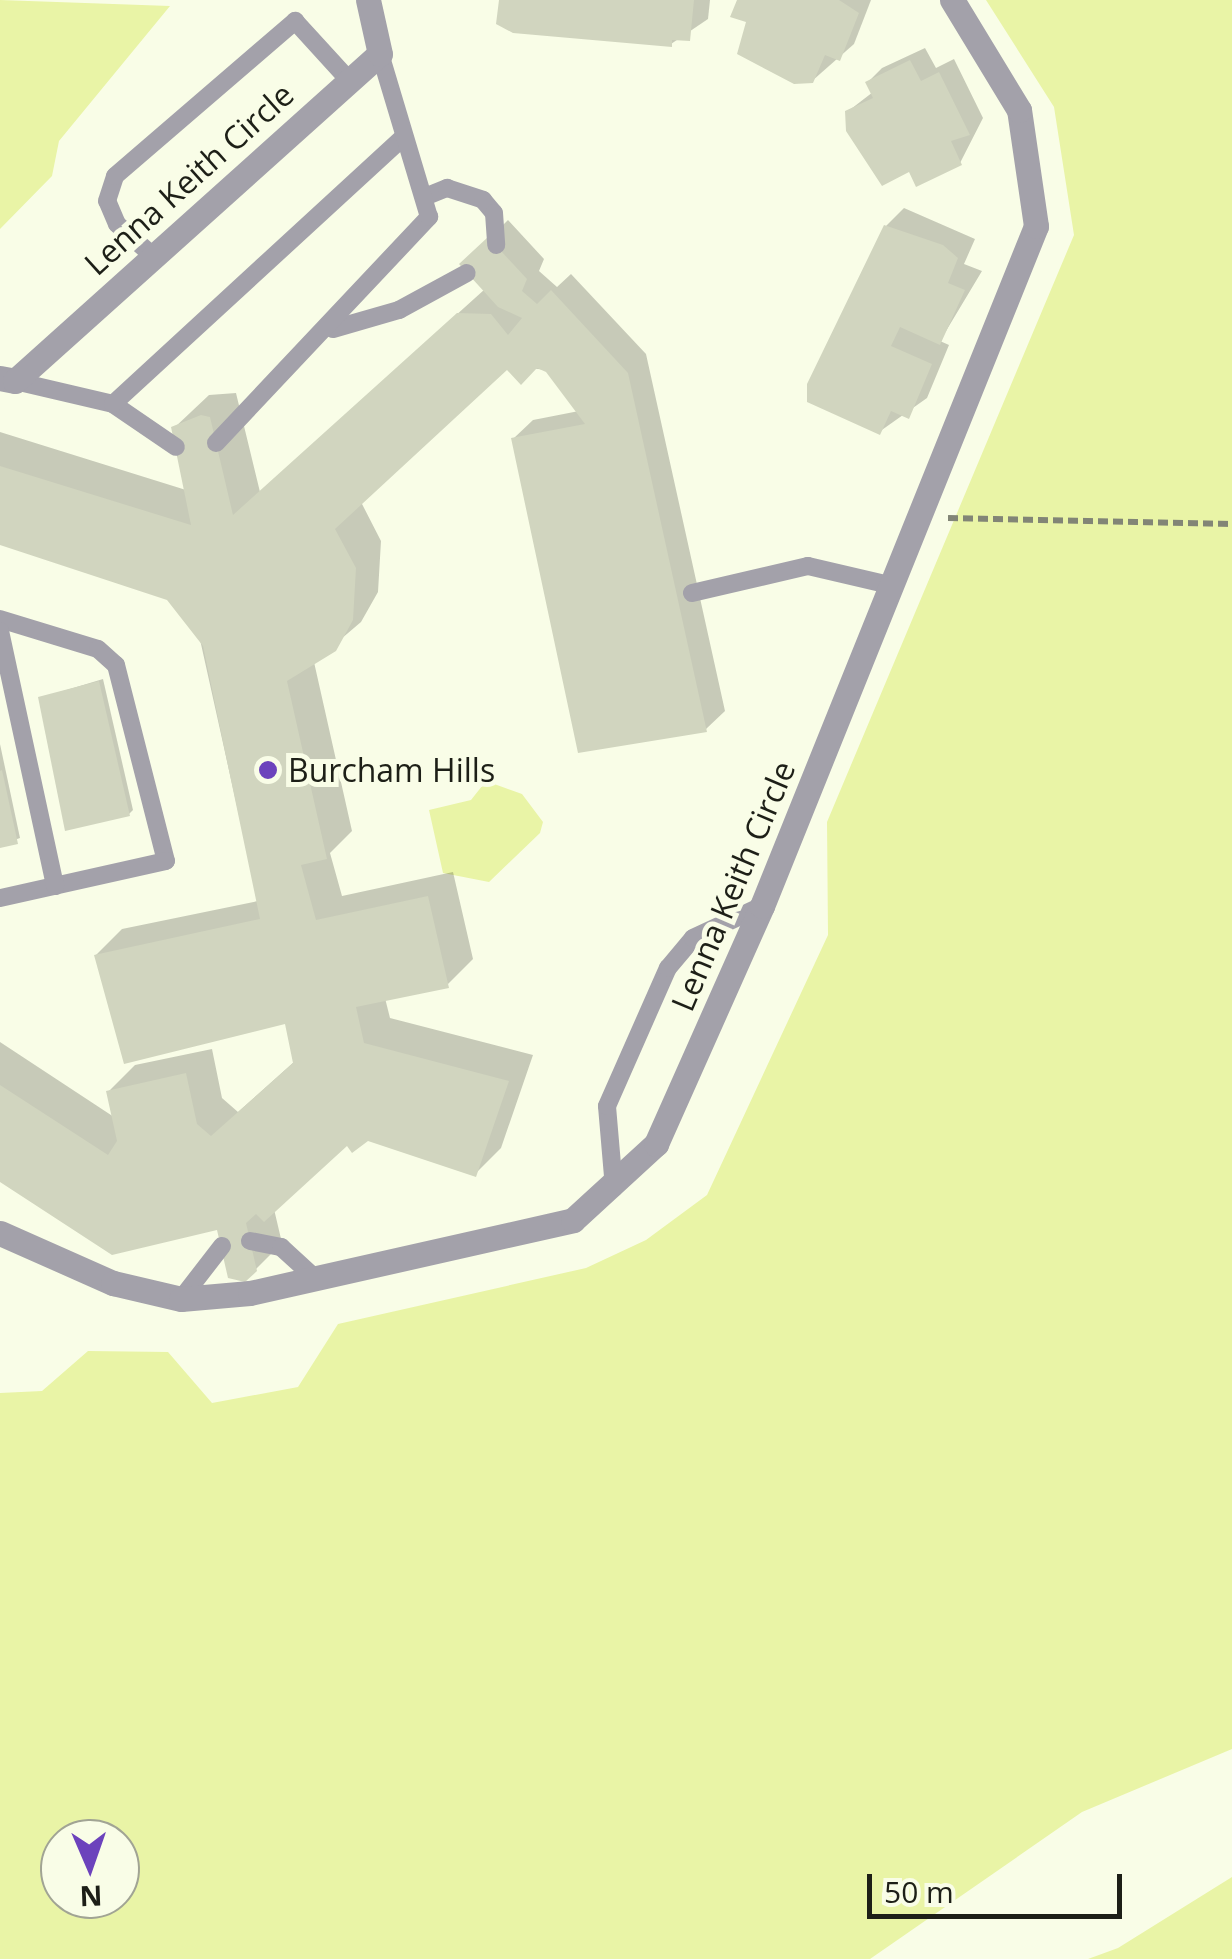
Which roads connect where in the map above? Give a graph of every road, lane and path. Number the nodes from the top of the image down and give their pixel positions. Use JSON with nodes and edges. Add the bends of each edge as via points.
{"nodes":[{"id":1,"x":368,"y":0,"type":"edge"},
{"id":2,"x":952,"y":0,"type":"edge"},
{"id":3,"x":380,"y":54,"type":"junction"},
{"id":4,"x":348,"y":79,"type":"junction"},
{"id":5,"x":402,"y":138,"type":"junction"},
{"id":6,"x":427,"y":196,"type":"junction"},
{"id":7,"x":496,"y":245,"type":"dead end"},
{"id":8,"x":153,"y":256,"type":"junction"},
{"id":9,"x":467,"y":273,"type":"dead end"},
{"id":10,"x":333,"y":330,"type":"junction"},
{"id":11,"x":8,"y":380,"type":"edge"},
{"id":12,"x":113,"y":404,"type":"junction"},
{"id":13,"x":216,"y":443,"type":"dead end"},
{"id":14,"x":176,"y":447,"type":"dead end"},
{"id":15,"x":925,"y":510,"type":"junction"},
{"id":16,"x":1232,"y":524,"type":"edge"},
{"id":17,"x":894,"y":586,"type":"junction"},
{"id":18,"x":692,"y":592,"type":"dead end"},
{"id":19,"x":0,"y":619,"type":"edge"},
{"id":20,"x":0,"y":631,"type":"edge"},
{"id":21,"x":54,"y":886,"type":"junction"},
{"id":22,"x":0,"y":898,"type":"edge"},
{"id":23,"x":762,"y":906,"type":"junction"},
{"id":24,"x":614,"y":1188,"type":"junction"},
{"id":25,"x":0,"y":1233,"type":"edge"},
{"id":26,"x":250,"y":1241,"type":"dead end"},
{"id":27,"x":222,"y":1246,"type":"dead end"},
{"id":28,"x":316,"y":1278,"type":"junction"},
{"id":29,"x":181,"y":1298,"type":"junction"}],
"edges":[{"from":1,"to":3,"type":"street"},
{"from":2,"to":15,"type":"street","name":"Lenna Keith Circle","via":[[1000,66],[1019,110],[1036,226]]},
{"from":3,"to":4,"type":"street","name":"Lenna Keith Circle"},
{"from":3,"to":5,"type":"lane"},
{"from":4,"to":8,"type":"street","name":"Lenna Keith Circle"},
{"from":4,"to":8,"type":"lane","via":[[295,21],[115,176],[107,202],[117,224]]},
{"from":5,"to":6,"type":"lane"},
{"from":5,"to":12,"type":"lane"},
{"from":6,"to":7,"type":"lane","via":[[447,188],[483,200]]},
{"from":6,"to":10,"type":"lane","via":[[420,235]]},
{"from":8,"to":11,"type":"street","name":"Lenna Keith Circle"},
{"from":9,"to":10,"type":"lane","via":[[400,310]]},
{"from":10,"to":13,"type":"lane"},
{"from":11,"to":12,"type":"lane"},
{"from":12,"to":14,"type":"lane"},
{"from":15,"to":16,"type":"path","via":[[992,522]]},
{"from":15,"to":17,"type":"street","name":"Lenna Keith Circle"},
{"from":17,"to":18,"type":"lane","via":[[808,566]]},
{"from":17,"to":23,"type":"street","name":"Lenna Keith Circle"},
{"from":19,"to":21,"type":"lane","via":[[98,649],[116,665],[166,861]]},
{"from":20,"to":21,"type":"lane"},
{"from":21,"to":22,"type":"lane"},
{"from":23,"to":24,"type":"street","name":"Lenna Keith Circle","via":[[656,1144]]},
{"from":23,"to":24,"type":"lane","via":[[692,938],[668,968],[607,1106]]},
{"from":24,"to":28,"type":"street","name":"Lenna Keith Circle","via":[[573,1220]]},
{"from":25,"to":29,"type":"street","name":"Lenna Keith Circle","via":[[114,1284]]},
{"from":26,"to":28,"type":"lane","via":[[281,1247]]},
{"from":27,"to":29,"type":"lane"},
{"from":28,"to":29,"type":"street","name":"Lenna Keith Circle"}]}
